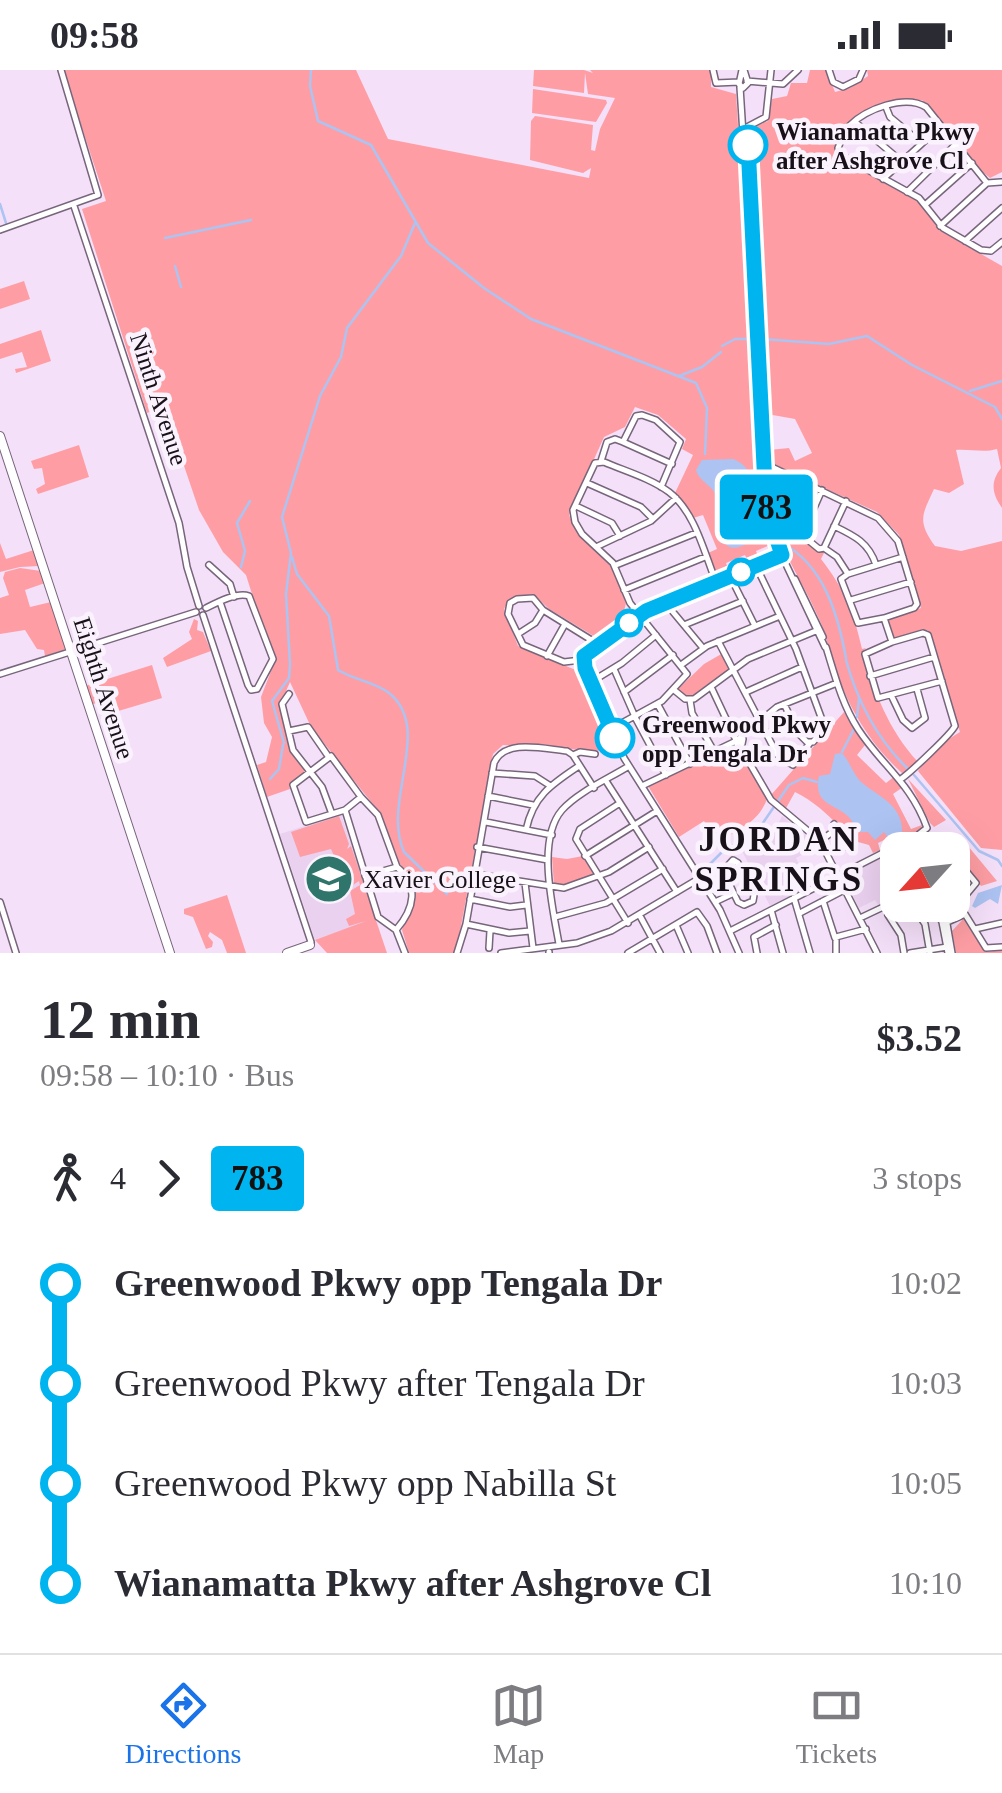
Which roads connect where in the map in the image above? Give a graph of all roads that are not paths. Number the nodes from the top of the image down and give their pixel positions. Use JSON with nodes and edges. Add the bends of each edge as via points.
{"nodes":[{"id":1,"x":61,"y":70,"type":"edge"},
{"id":2,"x":713,"y":70,"type":"edge"},
{"id":3,"x":743,"y":70,"type":"edge"},
{"id":4,"x":771,"y":70,"type":"edge"},
{"id":5,"x":798,"y":70,"type":"edge"},
{"id":6,"x":830,"y":70,"type":"edge"},
{"id":7,"x":863,"y":70,"type":"edge"},
{"id":8,"x":743,"y":84,"type":"junction"},
{"id":9,"x":770,"y":84,"type":"junction"},
{"id":10,"x":886,"y":106,"type":"junction"},
{"id":11,"x":855,"y":122,"type":"junction"},
{"id":12,"x":941,"y":126,"type":"junction"},
{"id":13,"x":747,"y":127,"type":"junction"},
{"id":14,"x":921,"y":144,"type":"junction"},
{"id":15,"x":956,"y":145,"type":"junction"},
{"id":16,"x":901,"y":162,"type":"junction"},
{"id":17,"x":972,"y":164,"type":"junction"},
{"id":18,"x":748,"y":174,"type":"junction"},
{"id":19,"x":884,"y":179,"type":"junction"},
{"id":20,"x":1002,"y":182,"type":"edge"},
{"id":21,"x":987,"y":183,"type":"junction"},
{"id":22,"x":1002,"y":191,"type":"edge"},
{"id":23,"x":907,"y":192,"type":"junction"},
{"id":24,"x":926,"y":204,"type":"junction"},
{"id":25,"x":74,"y":206,"type":"junction"},
{"id":26,"x":1002,"y":208,"type":"edge"},
{"id":27,"x":940,"y":226,"type":"junction"},
{"id":28,"x":0,"y":230,"type":"edge"},
{"id":29,"x":965,"y":241,"type":"junction"},
{"id":30,"x":1002,"y":242,"type":"edge"},
{"id":31,"x":0,"y":436,"type":"edge"},
{"id":32,"x":623,"y":442,"type":"junction"},
{"id":33,"x":601,"y":461,"type":"junction"},
{"id":34,"x":672,"y":464,"type":"junction"},
{"id":35,"x":763,"y":468,"type":"junction"},
{"id":36,"x":586,"y":482,"type":"junction"},
{"id":37,"x":661,"y":487,"type":"junction"},
{"id":38,"x":822,"y":490,"type":"junction"},
{"id":39,"x":676,"y":498,"type":"junction"},
{"id":40,"x":774,"y":501,"type":"dead end"},
{"id":41,"x":846,"y":501,"type":"junction"},
{"id":42,"x":576,"y":506,"type":"junction"},
{"id":43,"x":810,"y":516,"type":"junction"},
{"id":44,"x":653,"y":519,"type":"junction"},
{"id":45,"x":834,"y":526,"type":"junction"},
{"id":46,"x":696,"y":533,"type":"junction"},
{"id":47,"x":620,"y":536,"type":"junction"},
{"id":48,"x":596,"y":548,"type":"junction"},
{"id":49,"x":824,"y":548,"type":"junction"},
{"id":50,"x":782,"y":555,"type":"junction"},
{"id":51,"x":706,"y":557,"type":"junction"},
{"id":52,"x":903,"y":557,"type":"junction"},
{"id":53,"x":209,"y":565,"type":"dead end"},
{"id":54,"x":876,"y":565,"type":"junction"},
{"id":55,"x":615,"y":566,"type":"junction"},
{"id":56,"x":756,"y":566,"type":"junction"},
{"id":57,"x":848,"y":574,"type":"junction"},
{"id":58,"x":730,"y":576,"type":"junction"},
{"id":59,"x":716,"y":582,"type":"junction"},
{"id":60,"x":911,"y":582,"type":"junction"},
{"id":61,"x":624,"y":590,"type":"junction"},
{"id":62,"x":234,"y":597,"type":"junction"},
{"id":63,"x":851,"y":600,"type":"junction"},
{"id":64,"x":220,"y":602,"type":"junction"},
{"id":65,"x":743,"y":602,"type":"junction"},
{"id":66,"x":201,"y":610,"type":"junction"},
{"id":67,"x":543,"y":610,"type":"junction"},
{"id":68,"x":673,"y":612,"type":"dead end"},
{"id":69,"x":639,"y":615,"type":"junction"},
{"id":70,"x":780,"y":616,"type":"junction"},
{"id":71,"x":884,"y":618,"type":"junction"},
{"id":72,"x":566,"y":622,"type":"junction"},
{"id":73,"x":684,"y":625,"type":"junction"},
{"id":74,"x":755,"y":626,"type":"junction"},
{"id":75,"x":819,"y":630,"type":"junction"},
{"id":76,"x":518,"y":634,"type":"junction"},
{"id":77,"x":656,"y":635,"type":"junction"},
{"id":78,"x":718,"y":641,"type":"junction"},
{"id":79,"x":792,"y":641,"type":"junction"},
{"id":80,"x":892,"y":642,"type":"junction"},
{"id":81,"x":601,"y":646,"type":"junction"},
{"id":82,"x":703,"y":648,"type":"junction"},
{"id":83,"x":70,"y":651,"type":"junction"},
{"id":84,"x":588,"y":653,"type":"junction"},
{"id":85,"x":673,"y":655,"type":"junction"},
{"id":86,"x":547,"y":656,"type":"junction"},
{"id":87,"x":934,"y":656,"type":"junction"},
{"id":88,"x":581,"y":660,"type":"junction"},
{"id":89,"x":682,"y":665,"type":"junction"},
{"id":90,"x":802,"y":667,"type":"junction"},
{"id":91,"x":585,"y":668,"type":"junction"},
{"id":92,"x":614,"y":669,"type":"junction"},
{"id":93,"x":733,"y":670,"type":"junction"},
{"id":94,"x":0,"y":674,"type":"edge"},
{"id":95,"x":870,"y":676,"type":"junction"},
{"id":96,"x":942,"y":681,"type":"junction"},
{"id":97,"x":591,"y":682,"type":"junction"},
{"id":98,"x":836,"y":683,"type":"junction"},
{"id":99,"x":712,"y":689,"type":"junction"},
{"id":100,"x":917,"y":689,"type":"junction"},
{"id":101,"x":674,"y":690,"type":"junction"},
{"id":102,"x":624,"y":692,"type":"junction"},
{"id":103,"x":745,"y":692,"type":"junction"},
{"id":104,"x":289,"y":694,"type":"dead end"},
{"id":105,"x":811,"y":694,"type":"junction"},
{"id":106,"x":892,"y":697,"type":"junction"},
{"id":107,"x":690,"y":700,"type":"junction"},
{"id":108,"x":657,"y":704,"type":"junction"},
{"id":109,"x":784,"y":704,"type":"junction"},
{"id":110,"x":634,"y":716,"type":"junction"},
{"id":111,"x":761,"y":721,"type":"junction"},
{"id":112,"x":611,"y":729,"type":"junction"},
{"id":113,"x":290,"y":731,"type":"junction"},
{"id":114,"x":739,"y":741,"type":"junction"},
{"id":115,"x":810,"y":743,"type":"junction"},
{"id":116,"x":715,"y":753,"type":"junction"},
{"id":117,"x":594,"y":754,"type":"dead end"},
{"id":118,"x":573,"y":755,"type":"junction"},
{"id":119,"x":328,"y":756,"type":"junction"},
{"id":120,"x":690,"y":764,"type":"junction"},
{"id":121,"x":580,"y":766,"type":"junction"},
{"id":122,"x":628,"y":766,"type":"junction"},
{"id":123,"x":309,"y":771,"type":"junction"},
{"id":124,"x":492,"y":773,"type":"junction"},
{"id":125,"x":666,"y":775,"type":"junction"},
{"id":126,"x":902,"y":779,"type":"junction"},
{"id":127,"x":606,"y":781,"type":"junction"},
{"id":128,"x":549,"y":786,"type":"junction"},
{"id":129,"x":642,"y":786,"type":"junction"},
{"id":130,"x":594,"y":788,"type":"junction"},
{"id":131,"x":488,"y":796,"type":"junction"},
{"id":132,"x":361,"y":797,"type":"junction"},
{"id":133,"x":620,"y":803,"type":"junction"},
{"id":134,"x":533,"y":805,"type":"junction"},
{"id":135,"x":345,"y":810,"type":"junction"},
{"id":136,"x":657,"y":811,"type":"junction"},
{"id":137,"x":332,"y":814,"type":"junction"},
{"id":138,"x":485,"y":821,"type":"junction"},
{"id":139,"x":634,"y":825,"type":"junction"},
{"id":140,"x":526,"y":830,"type":"junction"},
{"id":141,"x":920,"y":832,"type":"edge"},
{"id":142,"x":552,"y":835,"type":"junction"},
{"id":143,"x":820,"y":841,"type":"junction"},
{"id":144,"x":847,"y":842,"type":"dead end"},
{"id":145,"x":477,"y":847,"type":"junction"},
{"id":146,"x":649,"y":848,"type":"junction"},
{"id":147,"x":586,"y":856,"type":"junction"},
{"id":148,"x":880,"y":856,"type":"edge"},
{"id":149,"x":548,"y":860,"type":"junction"},
{"id":150,"x":396,"y":867,"type":"junction"},
{"id":151,"x":663,"y":869,"type":"junction"},
{"id":152,"x":475,"y":874,"type":"junction"},
{"id":153,"x":838,"y":875,"type":"junction"},
{"id":154,"x":365,"y":876,"type":"junction"},
{"id":155,"x":599,"y":877,"type":"junction"},
{"id":156,"x":700,"y":878,"type":"junction"},
{"id":157,"x":526,"y":883,"type":"junction"},
{"id":158,"x":550,"y":888,"type":"junction"},
{"id":159,"x":846,"y":889,"type":"junction"},
{"id":160,"x":678,"y":892,"type":"junction"},
{"id":161,"x":734,"y":893,"type":"junction"},
{"id":162,"x":794,"y":898,"type":"junction"},
{"id":163,"x":468,"y":899,"type":"junction"},
{"id":164,"x":613,"y":900,"type":"junction"},
{"id":165,"x":823,"y":901,"type":"junction"},
{"id":166,"x":0,"y":902,"type":"edge"},
{"id":167,"x":715,"y":902,"type":"junction"},
{"id":168,"x":526,"y":905,"type":"junction"},
{"id":169,"x":880,"y":909,"type":"edge"},
{"id":170,"x":771,"y":910,"type":"junction"},
{"id":171,"x":800,"y":913,"type":"junction"},
{"id":172,"x":554,"y":916,"type":"junction"},
{"id":173,"x":640,"y":916,"type":"junction"},
{"id":174,"x":860,"y":918,"type":"junction"},
{"id":175,"x":970,"y":921,"type":"edge"},
{"id":176,"x":893,"y":922,"type":"edge"},
{"id":177,"x":923,"y":922,"type":"edge"},
{"id":178,"x":948,"y":922,"type":"edge"},
{"id":179,"x":1002,"y":922,"type":"edge"},
{"id":180,"x":628,"y":923,"type":"junction"},
{"id":181,"x":466,"y":924,"type":"junction"},
{"id":182,"x":945,"y":924,"type":"joint"},
{"id":183,"x":676,"y":925,"type":"junction"},
{"id":184,"x":776,"y":925,"type":"junction"},
{"id":185,"x":975,"y":929,"type":"junction"},
{"id":186,"x":396,"y":930,"type":"junction"},
{"id":187,"x":491,"y":930,"type":"junction"},
{"id":188,"x":730,"y":930,"type":"junction"},
{"id":189,"x":866,"y":930,"type":"junction"},
{"id":190,"x":530,"y":931,"type":"junction"},
{"id":191,"x":835,"y":938,"type":"junction"},
{"id":192,"x":654,"y":939,"type":"junction"},
{"id":193,"x":559,"y":944,"type":"junction"},
{"id":194,"x":575,"y":946,"type":"edge"},
{"id":195,"x":314,"y":947,"type":"edge"},
{"id":196,"x":1002,"y":947,"type":"edge"},
{"id":197,"x":489,"y":948,"type":"dead end"},
{"id":198,"x":532,"y":948,"type":"junction"},
{"id":199,"x":949,"y":950,"type":"edge"},
{"id":200,"x":930,"y":952,"type":"edge"},
{"id":201,"x":16,"y":953,"type":"edge"},
{"id":202,"x":170,"y":953,"type":"edge"},
{"id":203,"x":287,"y":953,"type":"edge"},
{"id":204,"x":405,"y":953,"type":"edge"},
{"id":205,"x":457,"y":953,"type":"edge"},
{"id":206,"x":501,"y":953,"type":"edge"},
{"id":207,"x":630,"y":953,"type":"edge"},
{"id":208,"x":660,"y":953,"type":"edge"},
{"id":209,"x":688,"y":953,"type":"edge"},
{"id":210,"x":717,"y":953,"type":"edge"},
{"id":211,"x":737,"y":953,"type":"edge"},
{"id":212,"x":757,"y":953,"type":"edge"},
{"id":213,"x":783,"y":953,"type":"edge"},
{"id":214,"x":810,"y":953,"type":"edge"},
{"id":215,"x":836,"y":953,"type":"edge"},
{"id":216,"x":877,"y":953,"type":"edge"},
{"id":217,"x":907,"y":953,"type":"edge"}],
"edges":[{"from":1,"to":25,"type":"street","via":[[99,192]]},
{"from":2,"to":8,"type":"street","via":[[716,83]]},
{"from":3,"to":8,"type":"street"},
{"from":4,"to":9,"type":"street"},
{"from":5,"to":9,"type":"street","via":[[788,82]]},
{"from":6,"to":7,"type":"street","via":[[842,86]]},
{"from":8,"to":9,"type":"street"},
{"from":8,"to":13,"type":"street"},
{"from":8,"to":18,"type":"street"},
{"from":9,"to":13,"type":"street","via":[[766,116]]},
{"from":10,"to":11,"type":"street"},
{"from":10,"to":12,"type":"street","via":[[920,104]]},
{"from":10,"to":14,"type":"street","via":[[890,118]]},
{"from":11,"to":16,"type":"street"},
{"from":11,"to":19,"type":"street","via":[[838,152]]},
{"from":12,"to":14,"type":"street"},
{"from":12,"to":15,"type":"street"},
{"from":13,"to":18,"type":"street"},
{"from":14,"to":16,"type":"street"},
{"from":15,"to":17,"type":"street"},
{"from":15,"to":23,"type":"street"},
{"from":16,"to":19,"type":"street"},
{"from":17,"to":21,"type":"street"},
{"from":17,"to":24,"type":"street"},
{"from":18,"to":35,"type":"street"},
{"from":19,"to":23,"type":"street"},
{"from":20,"to":21,"type":"street"},
{"from":20,"to":22,"type":"street"},
{"from":21,"to":27,"type":"street"},
{"from":23,"to":24,"type":"street"},
{"from":24,"to":27,"type":"street"},
{"from":25,"to":28,"type":"street"},
{"from":25,"to":66,"type":"street","name":"Ninth Avenue","via":[[179,523]]},
{"from":26,"to":29,"type":"street"},
{"from":27,"to":29,"type":"street"},
{"from":29,"to":30,"type":"street","via":[[986,252]]},
{"from":31,"to":83,"type":"main road","name":"Eighth Avenue"},
{"from":32,"to":33,"type":"street","via":[[608,441]]},
{"from":32,"to":34,"type":"street"},
{"from":32,"to":34,"type":"street","via":[[636,416],[653,419],[680,440]]},
{"from":33,"to":36,"type":"street"},
{"from":33,"to":37,"type":"street"},
{"from":34,"to":37,"type":"street"},
{"from":35,"to":38,"type":"street"},
{"from":35,"to":50,"type":"street","via":[[769,520]]},
{"from":36,"to":42,"type":"street"},
{"from":36,"to":44,"type":"street"},
{"from":37,"to":39,"type":"street"},
{"from":38,"to":41,"type":"street"},
{"from":38,"to":43,"type":"street"},
{"from":39,"to":44,"type":"street"},
{"from":39,"to":46,"type":"street"},
{"from":40,"to":43,"type":"street"},
{"from":41,"to":45,"type":"street"},
{"from":41,"to":52,"type":"street","via":[[876,516]]},
{"from":42,"to":47,"type":"street","via":[[612,522]]},
{"from":42,"to":48,"type":"street","via":[[580,532]]},
{"from":43,"to":49,"type":"street","via":[[802,537]]},
{"from":44,"to":47,"type":"street"},
{"from":45,"to":49,"type":"street"},
{"from":45,"to":54,"type":"street","via":[[862,540]]},
{"from":46,"to":51,"type":"street"},
{"from":46,"to":55,"type":"street"},
{"from":47,"to":48,"type":"street"},
{"from":48,"to":55,"type":"street"},
{"from":49,"to":57,"type":"street"},
{"from":50,"to":56,"type":"street"},
{"from":50,"to":75,"type":"street"},
{"from":51,"to":59,"type":"street"},
{"from":51,"to":61,"type":"street"},
{"from":52,"to":54,"type":"street"},
{"from":52,"to":60,"type":"street"},
{"from":53,"to":62,"type":"street"},
{"from":54,"to":57,"type":"street"},
{"from":55,"to":61,"type":"street"},
{"from":56,"to":58,"type":"street"},
{"from":56,"to":70,"type":"street"},
{"from":57,"to":63,"type":"street","via":[[841,582]]},
{"from":58,"to":59,"type":"street"},
{"from":58,"to":65,"type":"street"},
{"from":59,"to":69,"type":"street"},
{"from":60,"to":63,"type":"street"},
{"from":60,"to":71,"type":"street","via":[[916,607]]},
{"from":61,"to":69,"type":"street"},
{"from":62,"to":64,"type":"street"},
{"from":62,"to":64,"type":"street","via":[[249,596],[273,658],[255,690],[248,687]]},
{"from":63,"to":71,"type":"street","via":[[859,624]]},
{"from":64,"to":66,"type":"street"},
{"from":65,"to":73,"type":"street"},
{"from":65,"to":74,"type":"street"},
{"from":66,"to":83,"type":"street"},
{"from":66,"to":195,"type":"street","name":"Ninth Avenue"},
{"from":67,"to":72,"type":"street"},
{"from":67,"to":76,"type":"street"},
{"from":67,"to":76,"type":"street","via":[[531,598],[512,601],[507,613]]},
{"from":68,"to":73,"type":"street"},
{"from":69,"to":77,"type":"street"},
{"from":69,"to":81,"type":"street"},
{"from":70,"to":74,"type":"street"},
{"from":70,"to":79,"type":"street"},
{"from":71,"to":80,"type":"street"},
{"from":72,"to":81,"type":"street"},
{"from":72,"to":86,"type":"street"},
{"from":73,"to":82,"type":"street"},
{"from":74,"to":78,"type":"street"},
{"from":75,"to":79,"type":"street"},
{"from":75,"to":98,"type":"street"},
{"from":76,"to":86,"type":"street","via":[[523,645]]},
{"from":77,"to":85,"type":"street"},
{"from":77,"to":92,"type":"street"},
{"from":78,"to":82,"type":"street"},
{"from":78,"to":93,"type":"street"},
{"from":79,"to":90,"type":"street"},
{"from":79,"to":93,"type":"street"},
{"from":80,"to":87,"type":"street","via":[[926,633]]},
{"from":80,"to":95,"type":"street","via":[[866,651]]},
{"from":81,"to":84,"type":"street"},
{"from":82,"to":89,"type":"street"},
{"from":83,"to":94,"type":"street"},
{"from":83,"to":202,"type":"main road","name":"Eighth Avenue"},
{"from":84,"to":88,"type":"street"},
{"from":84,"to":91,"type":"street"},
{"from":85,"to":89,"type":"street"},
{"from":85,"to":102,"type":"street"},
{"from":86,"to":88,"type":"street"},
{"from":87,"to":95,"type":"street"},
{"from":87,"to":96,"type":"street"},
{"from":88,"to":91,"type":"street"},
{"from":89,"to":101,"type":"street","via":[[686,676]]},
{"from":90,"to":103,"type":"street"},
{"from":90,"to":105,"type":"street"},
{"from":91,"to":97,"type":"street"},
{"from":92,"to":97,"type":"street"},
{"from":92,"to":102,"type":"street"},
{"from":93,"to":99,"type":"street"},
{"from":93,"to":103,"type":"street"},
{"from":95,"to":106,"type":"street","via":[[878,698]]},
{"from":96,"to":100,"type":"street"},
{"from":96,"to":126,"type":"street","via":[[954,730]]},
{"from":97,"to":112,"type":"street"},
{"from":98,"to":105,"type":"street"},
{"from":98,"to":126,"type":"street","via":[[858,728]]},
{"from":99,"to":107,"type":"street"},
{"from":99,"to":114,"type":"street"},
{"from":100,"to":106,"type":"street"},
{"from":100,"to":106,"type":"street","via":[[925,716],[914,728],[906,726]]},
{"from":101,"to":107,"type":"street"},
{"from":101,"to":108,"type":"street"},
{"from":102,"to":110,"type":"street"},
{"from":103,"to":111,"type":"street"},
{"from":104,"to":113,"type":"street","via":[[282,704]]},
{"from":105,"to":109,"type":"street"},
{"from":105,"to":115,"type":"street","via":[[826,728]]},
{"from":107,"to":116,"type":"street"},
{"from":108,"to":110,"type":"street"},
{"from":108,"to":120,"type":"street"},
{"from":109,"to":111,"type":"street"},
{"from":109,"to":115,"type":"street"},
{"from":110,"to":112,"type":"street"},
{"from":110,"to":125,"type":"street"},
{"from":111,"to":114,"type":"street"},
{"from":111,"to":115,"type":"street","via":[[790,765]]},
{"from":112,"to":122,"type":"street"},
{"from":113,"to":119,"type":"street","via":[[308,727]]},
{"from":113,"to":123,"type":"street","via":[[292,748]]},
{"from":114,"to":116,"type":"street"},
{"from":114,"to":143,"type":"street","via":[[772,802]]},
{"from":116,"to":120,"type":"street"},
{"from":117,"to":118,"type":"street"},
{"from":118,"to":121,"type":"street"},
{"from":118,"to":124,"type":"street","via":[[508,748],[496,756]]},
{"from":119,"to":123,"type":"street"},
{"from":119,"to":132,"type":"street"},
{"from":120,"to":125,"type":"street"},
{"from":121,"to":128,"type":"street"},
{"from":121,"to":130,"type":"street"},
{"from":122,"to":127,"type":"street"},
{"from":122,"to":129,"type":"street"},
{"from":123,"to":137,"type":"street"},
{"from":123,"to":137,"type":"street","via":[[292,786],[303,820]]},
{"from":124,"to":128,"type":"street","via":[[535,776]]},
{"from":124,"to":131,"type":"street"},
{"from":125,"to":129,"type":"street"},
{"from":126,"to":141,"type":"street","via":[[926,828]]},
{"from":127,"to":130,"type":"street"},
{"from":127,"to":133,"type":"street"},
{"from":128,"to":134,"type":"street"},
{"from":129,"to":136,"type":"street"},
{"from":130,"to":142,"type":"street","via":[[564,808]]},
{"from":131,"to":134,"type":"street"},
{"from":131,"to":138,"type":"street"},
{"from":132,"to":135,"type":"street"},
{"from":132,"to":150,"type":"street","via":[[378,815]]},
{"from":133,"to":139,"type":"street"},
{"from":133,"to":147,"type":"street","via":[[578,831],[576,842]]},
{"from":134,"to":140,"type":"street"},
{"from":135,"to":137,"type":"street"},
{"from":135,"to":154,"type":"street"},
{"from":136,"to":139,"type":"street"},
{"from":136,"to":156,"type":"street"},
{"from":138,"to":140,"type":"street"},
{"from":138,"to":145,"type":"street"},
{"from":139,"to":146,"type":"street"},
{"from":139,"to":147,"type":"street"},
{"from":140,"to":142,"type":"street"},
{"from":142,"to":149,"type":"street"},
{"from":143,"to":144,"type":"street","via":[[836,826]]},
{"from":143,"to":153,"type":"street"},
{"from":145,"to":149,"type":"street"},
{"from":145,"to":152,"type":"street"},
{"from":146,"to":151,"type":"street"},
{"from":146,"to":155,"type":"street"},
{"from":147,"to":155,"type":"street"},
{"from":148,"to":153,"type":"street"},
{"from":149,"to":158,"type":"street"},
{"from":150,"to":154,"type":"street"},
{"from":150,"to":186,"type":"street","via":[[414,889]]},
{"from":151,"to":160,"type":"street"},
{"from":151,"to":164,"type":"street"},
{"from":152,"to":157,"type":"street"},
{"from":152,"to":163,"type":"street"},
{"from":153,"to":159,"type":"street"},
{"from":153,"to":162,"type":"street"},
{"from":154,"to":186,"type":"street","via":[[378,917]]},
{"from":155,"to":158,"type":"street"},
{"from":155,"to":164,"type":"street"},
{"from":156,"to":160,"type":"street"},
{"from":156,"to":167,"type":"street"},
{"from":157,"to":158,"type":"street"},
{"from":157,"to":168,"type":"street"},
{"from":158,"to":172,"type":"street"},
{"from":159,"to":165,"type":"street"},
{"from":159,"to":174,"type":"street"},
{"from":160,"to":173,"type":"street"},
{"from":161,"to":161,"type":"street","via":[[742,905],[754,899],[734,860],[722,869]]},
{"from":161,"to":167,"type":"street"},
{"from":162,"to":170,"type":"street"},
{"from":162,"to":171,"type":"street"},
{"from":163,"to":168,"type":"street"},
{"from":163,"to":181,"type":"street"},
{"from":164,"to":172,"type":"street"},
{"from":164,"to":180,"type":"street"},
{"from":165,"to":171,"type":"street"},
{"from":165,"to":191,"type":"street"},
{"from":166,"to":201,"type":"street"},
{"from":167,"to":188,"type":"street"},
{"from":168,"to":190,"type":"street"},
{"from":169,"to":174,"type":"street"},
{"from":170,"to":184,"type":"street"},
{"from":170,"to":188,"type":"street"},
{"from":171,"to":214,"type":"street"},
{"from":172,"to":193,"type":"street"},
{"from":173,"to":180,"type":"street"},
{"from":173,"to":192,"type":"street"},
{"from":174,"to":189,"type":"street"},
{"from":175,"to":185,"type":"street"},
{"from":176,"to":217,"type":"street"},
{"from":177,"to":200,"type":"street"},
{"from":178,"to":182,"type":"street"},
{"from":179,"to":185,"type":"street"},
{"from":180,"to":194,"type":"street"},
{"from":181,"to":187,"type":"street"},
{"from":181,"to":205,"type":"street"},
{"from":182,"to":199,"type":"street"},
{"from":183,"to":192,"type":"street"},
{"from":183,"to":209,"type":"street"},
{"from":183,"to":210,"type":"street","via":[[700,913]]},
{"from":184,"to":212,"type":"street","via":[[754,937]]},
{"from":184,"to":213,"type":"street"},
{"from":185,"to":196,"type":"street","via":[[987,948]]},
{"from":186,"to":204,"type":"street"},
{"from":187,"to":190,"type":"street"},
{"from":187,"to":197,"type":"street"},
{"from":188,"to":211,"type":"street"},
{"from":189,"to":191,"type":"street"},
{"from":189,"to":216,"type":"street"},
{"from":190,"to":198,"type":"street"},
{"from":191,"to":215,"type":"street"},
{"from":192,"to":207,"type":"street"},
{"from":192,"to":208,"type":"street"},
{"from":193,"to":194,"type":"street"},
{"from":193,"to":198,"type":"street"},
{"from":195,"to":203,"type":"main road"},
{"from":198,"to":206,"type":"street"},
{"from":199,"to":200,"type":"street"},
{"from":200,"to":217,"type":"street"}]}
